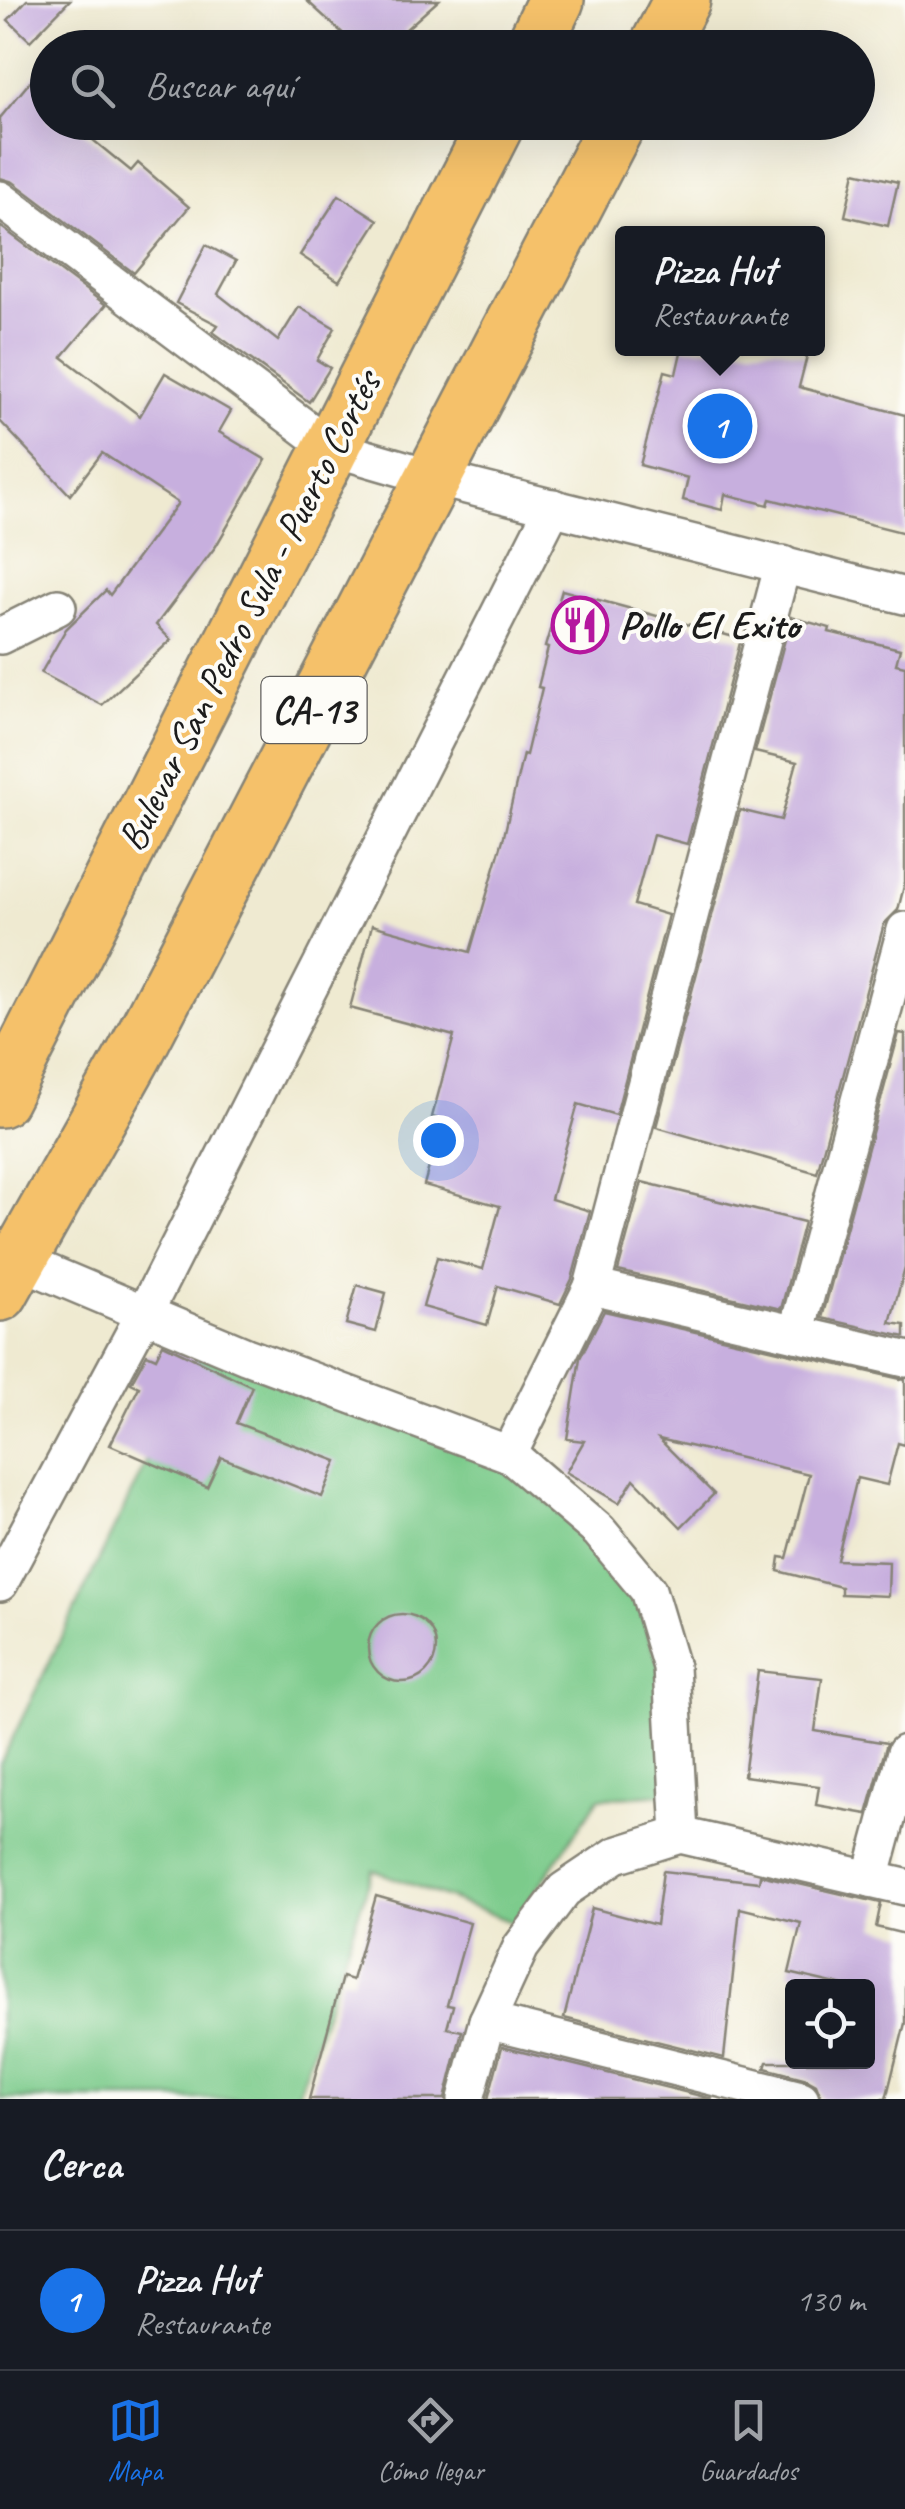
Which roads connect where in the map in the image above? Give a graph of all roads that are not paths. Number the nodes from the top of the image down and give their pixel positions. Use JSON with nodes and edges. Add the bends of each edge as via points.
{"nodes":[{"id":1,"x":556,"y":0,"type":"edge"},
{"id":2,"x":682,"y":0,"type":"edge"},
{"id":3,"x":542,"y":30,"type":"edge"},
{"id":4,"x":666,"y":30,"type":"edge"},
{"id":5,"x":488,"y":140,"type":"edge"},
{"id":6,"x":609,"y":140,"type":"edge"},
{"id":7,"x":0,"y":199,"type":"edge"},
{"id":8,"x":332,"y":448,"type":"junction"},
{"id":9,"x":435,"y":478,"type":"junction"},
{"id":10,"x":553,"y":507,"type":"junction"},
{"id":11,"x":783,"y":564,"type":"junction"},
{"id":12,"x":905,"y":596,"type":"edge"},
{"id":13,"x":58,"y":607,"type":"dead end"},
{"id":14,"x":0,"y":636,"type":"edge"},
{"id":15,"x":905,"y":930,"type":"edge"},
{"id":16,"x":0,"y":1100,"type":"edge"},
{"id":17,"x":9,"y":1277,"type":"edge"},
{"id":18,"x":592,"y":1287,"type":"junction"},
{"id":19,"x":143,"y":1316,"type":"junction"},
{"id":20,"x":796,"y":1334,"type":"junction"},
{"id":21,"x":905,"y":1359,"type":"edge"},
{"id":22,"x":510,"y":1454,"type":"junction"},
{"id":23,"x":0,"y":1583,"type":"edge"},
{"id":24,"x":905,"y":1752,"type":"edge"},
{"id":25,"x":680,"y":1835,"type":"junction"},
{"id":26,"x":888,"y":1883,"type":"edge"},
{"id":27,"x":488,"y":2020,"type":"junction"},
{"id":28,"x":466,"y":2099,"type":"edge"},
{"id":29,"x":801,"y":2099,"type":"edge"}],
"edges":[{"from":1,"to":3,"type":"highway"},
{"from":2,"to":4,"type":"highway"},
{"from":5,"to":8,"type":"highway","name":"Bulevar San Pedro Sula - Puerto Cortés","number":"CA-13"},
{"from":6,"to":9,"type":"highway","number":"CA-13"},
{"from":7,"to":8,"type":"street"},
{"from":8,"to":9,"type":"street"},
{"from":8,"to":16,"type":"highway","name":"Bulevar San Pedro Sula - Puerto Cortés","number":"CA-13"},
{"from":9,"to":10,"type":"street"},
{"from":9,"to":17,"type":"highway","number":"CA-13","via":[[134,1055]]},
{"from":10,"to":11,"type":"street"},
{"from":10,"to":19,"type":"street"},
{"from":11,"to":12,"type":"street"},
{"from":11,"to":18,"type":"street"},
{"from":13,"to":14,"type":"street"},
{"from":15,"to":20,"type":"street"},
{"from":17,"to":19,"type":"street"},
{"from":18,"to":20,"type":"street"},
{"from":18,"to":22,"type":"street"},
{"from":19,"to":22,"type":"street"},
{"from":19,"to":23,"type":"street"},
{"from":20,"to":21,"type":"street"},
{"from":22,"to":25,"type":"street","via":[[599,1531],[648,1590],[671,1668]]},
{"from":24,"to":26,"type":"street"},
{"from":25,"to":26,"type":"street"},
{"from":25,"to":27,"type":"street","via":[[616,1855],[564,1890],[521,1947]]},
{"from":27,"to":28,"type":"street"},
{"from":27,"to":29,"type":"street"}]}
